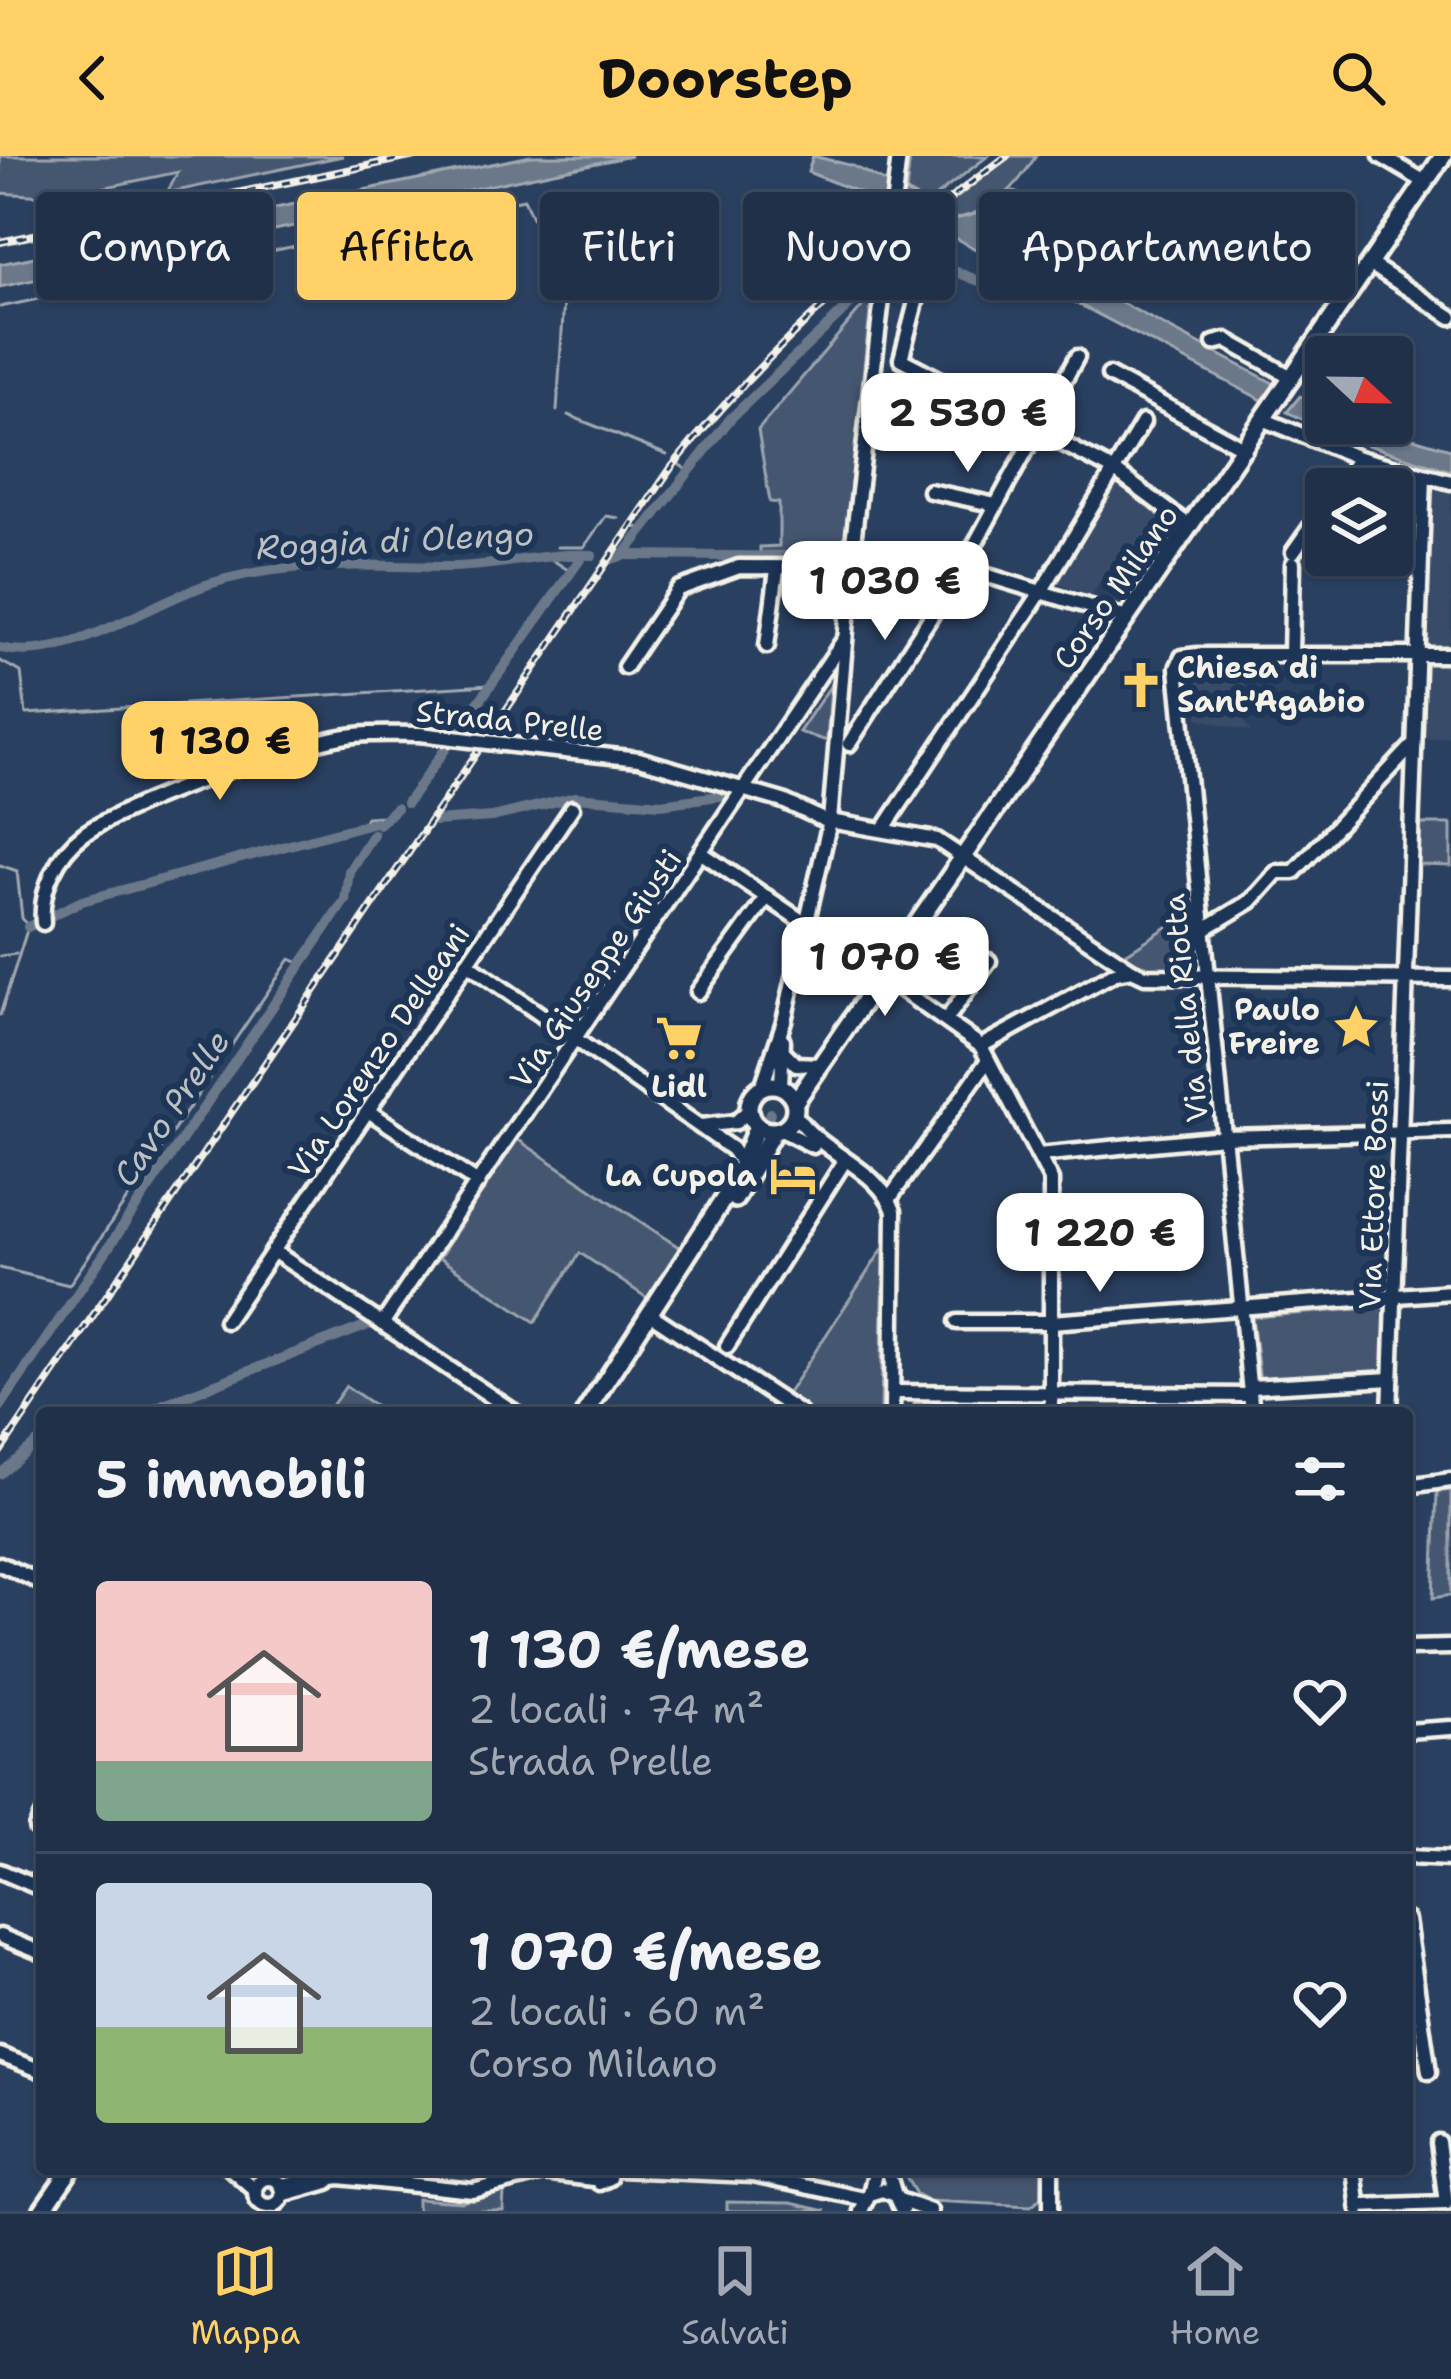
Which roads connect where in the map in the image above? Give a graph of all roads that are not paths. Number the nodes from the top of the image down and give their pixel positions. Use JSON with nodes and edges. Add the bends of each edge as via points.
{"nodes":[{"id":1,"x":899,"y":156,"type":"edge"},
{"id":2,"x":1381,"y":156,"type":"edge"},
{"id":3,"x":1443,"y":156,"type":"edge"},
{"id":4,"x":1426,"y":182,"type":"junction"},
{"id":5,"x":1370,"y":265,"type":"junction"},
{"id":6,"x":916,"y":300,"type":"edge"},
{"id":7,"x":1451,"y":317,"type":"edge"},
{"id":8,"x":1214,"y":344,"type":"dead end"},
{"id":9,"x":1077,"y":357,"type":"dead end"},
{"id":10,"x":1109,"y":375,"type":"dead end"},
{"id":11,"x":1292,"y":381,"type":"junction"},
{"id":12,"x":1269,"y":414,"type":"junction"},
{"id":13,"x":1143,"y":422,"type":"dead end"},
{"id":14,"x":1037,"y":430,"type":"junction"},
{"id":15,"x":1245,"y":449,"type":"junction"},
{"id":16,"x":1358,"y":458,"type":"junction"},
{"id":17,"x":1351,"y":468,"type":"edge"},
{"id":18,"x":1115,"y":472,"type":"junction"},
{"id":19,"x":1424,"y":476,"type":"junction"},
{"id":20,"x":1451,"y":482,"type":"edge"},
{"id":21,"x":930,"y":491,"type":"dead end"},
{"id":22,"x":996,"y":505,"type":"junction"},
{"id":23,"x":1192,"y":527,"type":"junction"},
{"id":24,"x":1305,"y":539,"type":"edge"},
{"id":25,"x":852,"y":558,"type":"junction"},
{"id":26,"x":962,"y":568,"type":"junction"},
{"id":27,"x":777,"y":569,"type":"junction"},
{"id":28,"x":1042,"y":592,"type":"junction"},
{"id":29,"x":1127,"y":618,"type":"junction"},
{"id":30,"x":845,"y":638,"type":"junction"},
{"id":31,"x":767,"y":646,"type":"dead end"},
{"id":32,"x":1292,"y":655,"type":"junction"},
{"id":33,"x":1417,"y":655,"type":"junction"},
{"id":34,"x":1451,"y":655,"type":"edge"},
{"id":35,"x":625,"y":667,"type":"dead end"},
{"id":36,"x":849,"y":744,"type":"dead end"},
{"id":37,"x":1414,"y":744,"type":"junction"},
{"id":38,"x":742,"y":791,"type":"junction"},
{"id":39,"x":572,"y":808,"type":"dead end"},
{"id":40,"x":830,"y":821,"type":"junction"},
{"id":41,"x":884,"y":830,"type":"junction"},
{"id":42,"x":703,"y":854,"type":"junction"},
{"id":43,"x":964,"y":856,"type":"junction"},
{"id":44,"x":766,"y":897,"type":"junction"},
{"id":45,"x":43,"y":920,"type":"dead end"},
{"id":46,"x":806,"y":924,"type":"junction"},
{"id":47,"x":1201,"y":932,"type":"junction"},
{"id":48,"x":989,"y":961,"type":"dead end"},
{"id":49,"x":467,"y":963,"type":"junction"},
{"id":50,"x":1132,"y":970,"type":"junction"},
{"id":51,"x":882,"y":976,"type":"junction"},
{"id":52,"x":1204,"y":976,"type":"junction"},
{"id":53,"x":1406,"y":979,"type":"junction"},
{"id":54,"x":1451,"y":979,"type":"edge"},
{"id":55,"x":698,"y":992,"type":"dead end"},
{"id":56,"x":946,"y":1020,"type":"junction"},
{"id":57,"x":784,"y":1021,"type":"junction"},
{"id":58,"x":576,"y":1039,"type":"junction"},
{"id":59,"x":980,"y":1045,"type":"junction"},
{"id":60,"x":783,"y":1048,"type":"junction"},
{"id":61,"x":834,"y":1049,"type":"junction"},
{"id":62,"x":988,"y":1060,"type":"junction"},
{"id":63,"x":818,"y":1065,"type":"junction"},
{"id":64,"x":779,"y":1078,"type":"junction"},
{"id":65,"x":795,"y":1109,"type":"junction"},
{"id":66,"x":368,"y":1111,"type":"junction"},
{"id":67,"x":756,"y":1124,"type":"junction"},
{"id":68,"x":702,"y":1127,"type":"junction"},
{"id":69,"x":1402,"y":1130,"type":"junction"},
{"id":70,"x":1451,"y":1131,"type":"edge"},
{"id":71,"x":1224,"y":1137,"type":"junction"},
{"id":72,"x":756,"y":1148,"type":"junction"},
{"id":73,"x":825,"y":1150,"type":"junction"},
{"id":74,"x":1037,"y":1155,"type":"junction"},
{"id":75,"x":844,"y":1162,"type":"junction"},
{"id":76,"x":742,"y":1164,"type":"junction"},
{"id":77,"x":478,"y":1183,"type":"junction"},
{"id":78,"x":734,"y":1183,"type":"junction"},
{"id":79,"x":890,"y":1198,"type":"junction"},
{"id":80,"x":273,"y":1251,"type":"junction"},
{"id":81,"x":1451,"y":1292,"type":"edge"},
{"id":82,"x":1394,"y":1296,"type":"junction"},
{"id":83,"x":1243,"y":1310,"type":"junction"},
{"id":84,"x":656,"y":1318,"type":"junction"},
{"id":85,"x":226,"y":1321,"type":"dead end"},
{"id":86,"x":957,"y":1322,"type":"dead end"},
{"id":87,"x":1051,"y":1322,"type":"junction"},
{"id":88,"x":382,"y":1324,"type":"junction"},
{"id":89,"x":727,"y":1346,"type":"dead end"},
{"id":90,"x":626,"y":1353,"type":"junction"},
{"id":91,"x":1391,"y":1379,"type":"junction"},
{"id":92,"x":1250,"y":1391,"type":"junction"},
{"id":93,"x":893,"y":1392,"type":"junction"},
{"id":94,"x":1051,"y":1392,"type":"junction"},
{"id":95,"x":507,"y":1407,"type":"edge"},
{"id":96,"x":589,"y":1407,"type":"edge"},
{"id":97,"x":791,"y":1407,"type":"edge"},
{"id":98,"x":892,"y":1407,"type":"edge"},
{"id":99,"x":1051,"y":1407,"type":"edge"},
{"id":100,"x":1251,"y":1407,"type":"edge"},
{"id":101,"x":1390,"y":1407,"type":"edge"},
{"id":102,"x":1451,"y":1480,"type":"edge"},
{"id":103,"x":1413,"y":1485,"type":"edge"},
{"id":104,"x":0,"y":1564,"type":"edge"},
{"id":105,"x":36,"y":1580,"type":"edge"},
{"id":106,"x":1451,"y":1646,"type":"edge"},
{"id":107,"x":1413,"y":1648,"type":"edge"},
{"id":108,"x":1451,"y":1728,"type":"edge"},
{"id":109,"x":1413,"y":1731,"type":"edge"},
{"id":110,"x":1413,"y":1858,"type":"edge"},
{"id":111,"x":1451,"y":1858,"type":"edge"},
{"id":112,"x":0,"y":1871,"type":"edge"},
{"id":113,"x":36,"y":1886,"type":"edge"},
{"id":114,"x":0,"y":1936,"type":"edge"},
{"id":115,"x":36,"y":1951,"type":"edge"},
{"id":116,"x":1413,"y":1961,"type":"edge"},
{"id":117,"x":0,"y":2055,"type":"edge"},
{"id":118,"x":36,"y":2070,"type":"edge"},
{"id":119,"x":1429,"y":2072,"type":"dead end"},
{"id":120,"x":1438,"y":2141,"type":"dead end"},
{"id":121,"x":67,"y":2175,"type":"edge"},
{"id":122,"x":301,"y":2175,"type":"edge"},
{"id":123,"x":548,"y":2175,"type":"edge"},
{"id":124,"x":753,"y":2175,"type":"edge"},
{"id":125,"x":874,"y":2175,"type":"edge"},
{"id":126,"x":1051,"y":2175,"type":"edge"},
{"id":127,"x":1355,"y":2175,"type":"edge"},
{"id":128,"x":340,"y":2177,"type":"junction"},
{"id":129,"x":307,"y":2179,"type":"junction"},
{"id":130,"x":273,"y":2181,"type":"edge"},
{"id":131,"x":898,"y":2202,"type":"edge"},
{"id":132,"x":863,"y":2204,"type":"edge"},
{"id":133,"x":1358,"y":2208,"type":"edge"},
{"id":134,"x":42,"y":2211,"type":"edge"},
{"id":135,"x":930,"y":2211,"type":"edge"},
{"id":136,"x":1051,"y":2211,"type":"edge"}],
"edges":[{"from":1,"to":25,"type":"street","bridge":true},
{"from":2,"to":4,"type":"street"},
{"from":3,"to":4,"type":"main road","name":"Corso Milano"},
{"from":4,"to":5,"type":"main road","name":"Corso Milano"},
{"from":5,"to":7,"type":"street"},
{"from":5,"to":11,"type":"main road","name":"Corso Milano"},
{"from":6,"to":14,"type":"street","via":[[901,358]]},
{"from":8,"to":11,"type":"street","via":[[1226,340]]},
{"from":9,"to":14,"type":"street"},
{"from":10,"to":15,"type":"street"},
{"from":11,"to":12,"type":"main road","name":"Corso Milano"},
{"from":12,"to":15,"type":"main road","name":"Corso Milano"},
{"from":12,"to":16,"type":"street"},
{"from":13,"to":18,"type":"street"},
{"from":14,"to":18,"type":"street"},
{"from":14,"to":22,"type":"street"},
{"from":15,"to":23,"type":"main road","name":"Corso Milano"},
{"from":16,"to":17,"type":"street"},
{"from":16,"to":19,"type":"street"},
{"from":18,"to":23,"type":"street"},
{"from":18,"to":28,"type":"street"},
{"from":19,"to":20,"type":"street"},
{"from":19,"to":33,"type":"street","name":"Via Ettore Bossi"},
{"from":21,"to":22,"type":"street"},
{"from":22,"to":26,"type":"street"},
{"from":23,"to":29,"type":"main road","name":"Corso Milano"},
{"from":24,"to":32,"type":"street","via":[[1293,558]]},
{"from":25,"to":26,"type":"street"},
{"from":25,"to":27,"type":"street"},
{"from":25,"to":30,"type":"street"},
{"from":26,"to":28,"type":"street"},
{"from":26,"to":36,"type":"street"},
{"from":27,"to":31,"type":"street"},
{"from":27,"to":35,"type":"street","via":[[738,560],[677,589]]},
{"from":28,"to":29,"type":"street"},
{"from":28,"to":41,"type":"street"},
{"from":29,"to":43,"type":"main road","name":"Corso Milano"},
{"from":30,"to":38,"type":"street","name":"Via Giuseppe Giusti"},
{"from":30,"to":40,"type":"street"},
{"from":32,"to":33,"type":"street"},
{"from":32,"to":47,"type":"street","name":"Via della Riotta","via":[[1182,657],[1177,668]]},
{"from":33,"to":34,"type":"street"},
{"from":33,"to":37,"type":"street","name":"Via Ettore Bossi"},
{"from":37,"to":47,"type":"street","via":[[1294,872],[1277,872],[1252,901]]},
{"from":37,"to":53,"type":"street","name":"Via Ettore Bossi"},
{"from":38,"to":40,"type":"street","name":"Strada Prelle"},
{"from":38,"to":42,"type":"street","name":"Via Giuseppe Giusti"},
{"from":38,"to":45,"type":"street","name":"Strada Prelle","bridge":true,"via":[[639,759],[420,734],[331,739],[83,835],[44,892]]},
{"from":39,"to":49,"type":"street","name":"Via Lorenzo Delleani"},
{"from":40,"to":41,"type":"street","name":"Strada Prelle"},
{"from":40,"to":46,"type":"street"},
{"from":41,"to":43,"type":"street","name":"Strada Prelle","via":[[937,840]]},
{"from":42,"to":44,"type":"street"},
{"from":42,"to":58,"type":"street","name":"Via Giuseppe Giusti"},
{"from":43,"to":50,"type":"street","name":"Strada Prelle"},
{"from":43,"to":51,"type":"main road","name":"Corso Milano"},
{"from":44,"to":46,"type":"street"},
{"from":44,"to":55,"type":"street"},
{"from":46,"to":57,"type":"street"},
{"from":47,"to":52,"type":"street","name":"Via della Riotta"},
{"from":48,"to":56,"type":"street"},
{"from":49,"to":58,"type":"street"},
{"from":49,"to":66,"type":"street","name":"Via Lorenzo Delleani"},
{"from":50,"to":52,"type":"street"},
{"from":50,"to":59,"type":"street"},
{"from":51,"to":56,"type":"street"},
{"from":51,"to":61,"type":"main road","name":"Corso Milano"},
{"from":52,"to":53,"type":"street"},
{"from":52,"to":71,"type":"street","name":"Via della Riotta"},
{"from":53,"to":54,"type":"street"},
{"from":53,"to":69,"type":"street","name":"Via Ettore Bossi"},
{"from":56,"to":59,"type":"street"},
{"from":57,"to":60,"type":"street"},
{"from":57,"to":64,"type":"street"},
{"from":58,"to":68,"type":"street"},
{"from":58,"to":77,"type":"street","name":"Via Giuseppe Giusti"},
{"from":59,"to":62,"type":"street"},
{"from":60,"to":63,"type":"street","via":[[796,1064]]},
{"from":60,"to":64,"type":"street"},
{"from":61,"to":63,"type":"main road","name":"Corso Milano"},
{"from":61,"to":65,"type":"main road","name":"Corso Milano"},
{"from":62,"to":74,"type":"street"},
{"from":62,"to":79,"type":"street"},
{"from":63,"to":64,"type":"main road","name":"Corso Milano"},
{"from":64,"to":65,"type":"main road"},
{"from":64,"to":67,"type":"main road","via":[[762,1087]]},
{"from":65,"to":67,"type":"main road","name":"Corso Milano"},
{"from":65,"to":73,"type":"street"},
{"from":66,"to":77,"type":"street"},
{"from":66,"to":80,"type":"street","name":"Via Lorenzo Delleani"},
{"from":67,"to":68,"type":"street"},
{"from":67,"to":72,"type":"main road"},
{"from":67,"to":73,"type":"street"},
{"from":68,"to":76,"type":"street"},
{"from":69,"to":70,"type":"street"},
{"from":69,"to":71,"type":"street"},
{"from":69,"to":82,"type":"street","name":"Via Ettore Bossi"},
{"from":71,"to":74,"type":"street"},
{"from":71,"to":83,"type":"street","name":"Via della Riotta"},
{"from":72,"to":76,"type":"main road"},
{"from":72,"to":84,"type":"main road"},
{"from":73,"to":75,"type":"street"},
{"from":74,"to":87,"type":"street","via":[[1051,1180]]},
{"from":75,"to":79,"type":"street"},
{"from":75,"to":89,"type":"street"},
{"from":76,"to":78,"type":"main road"},
{"from":77,"to":88,"type":"street","name":"Via Giuseppe Giusti"},
{"from":78,"to":84,"type":"main road"},
{"from":78,"to":90,"type":"main road"},
{"from":79,"to":93,"type":"street"},
{"from":80,"to":85,"type":"street","name":"Via Lorenzo Delleani"},
{"from":80,"to":88,"type":"street"},
{"from":81,"to":82,"type":"street"},
{"from":82,"to":83,"type":"street"},
{"from":82,"to":91,"type":"street","name":"Via Ettore Bossi"},
{"from":83,"to":87,"type":"street"},
{"from":83,"to":92,"type":"street","name":"Via della Riotta"},
{"from":84,"to":90,"type":"main road"},
{"from":84,"to":97,"type":"street"},
{"from":86,"to":87,"type":"street"},
{"from":87,"to":94,"type":"street"},
{"from":88,"to":95,"type":"street"},
{"from":90,"to":96,"type":"main road"},
{"from":91,"to":92,"type":"street"},
{"from":91,"to":101,"type":"street","name":"Via Ettore Bossi"},
{"from":92,"to":94,"type":"street"},
{"from":92,"to":100,"type":"street","name":"Via della Riotta"},
{"from":93,"to":94,"type":"street"},
{"from":93,"to":98,"type":"street"},
{"from":94,"to":99,"type":"street"},
{"from":102,"to":103,"type":"street"},
{"from":104,"to":105,"type":"street"},
{"from":106,"to":107,"type":"street"},
{"from":108,"to":109,"type":"street"},
{"from":110,"to":111,"type":"street"},
{"from":112,"to":113,"type":"street"},
{"from":114,"to":115,"type":"street"},
{"from":116,"to":119,"type":"street"},
{"from":117,"to":118,"type":"street"},
{"from":120,"to":133,"type":"street","via":[[1446,2203]]},
{"from":121,"to":134,"type":"main road"},
{"from":122,"to":129,"type":"street"},
{"from":123,"to":128,"type":"street","via":[[473,2191]]},
{"from":124,"to":132,"type":"street"},
{"from":125,"to":132,"type":"street"},
{"from":126,"to":136,"type":"street"},
{"from":127,"to":133,"type":"street"},
{"from":128,"to":129,"type":"street"},
{"from":128,"to":130,"type":"street"},
{"from":129,"to":130,"type":"street"},
{"from":131,"to":132,"type":"street","via":[[882,2190]]},
{"from":131,"to":135,"type":"street"}]}
